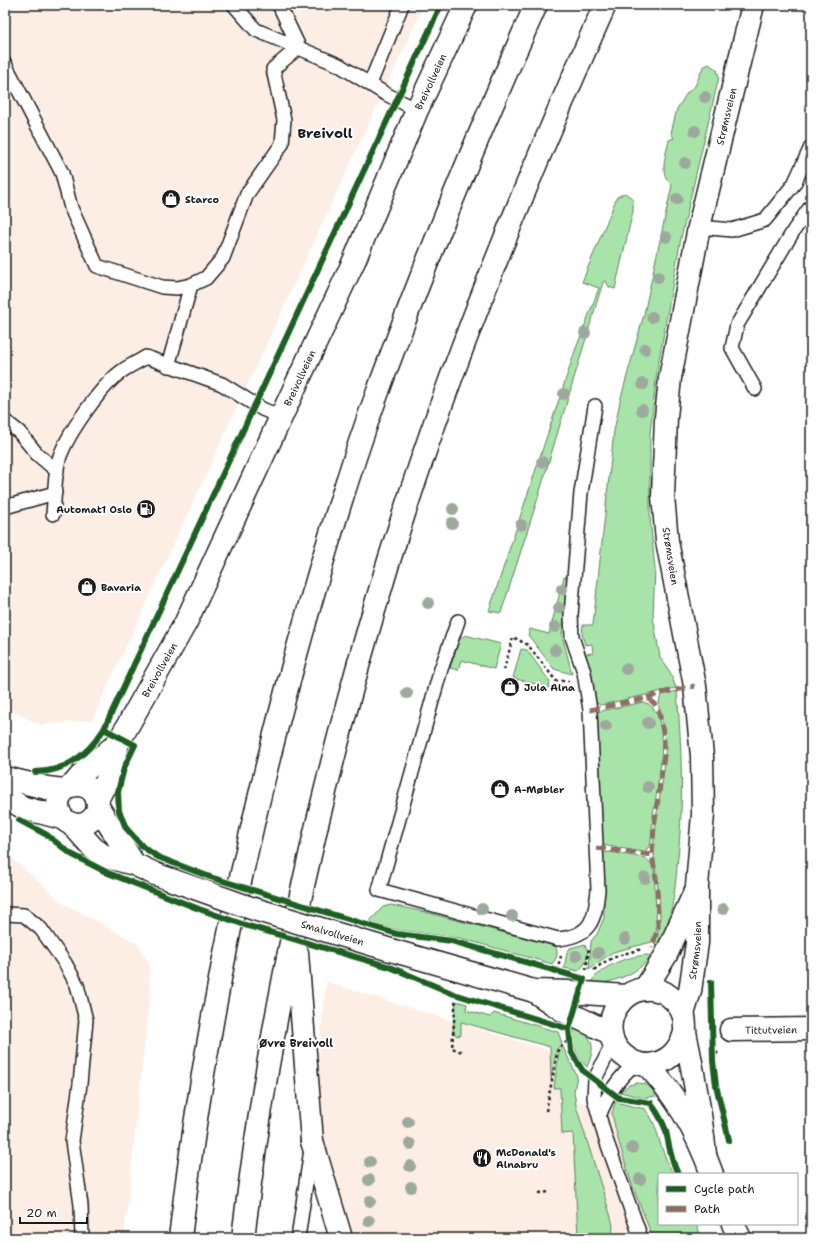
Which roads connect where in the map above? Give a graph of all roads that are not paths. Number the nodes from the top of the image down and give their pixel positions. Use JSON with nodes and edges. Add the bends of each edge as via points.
{"nodes":[{"id":1,"x":234,"y":5,"type":"edge"},
{"id":2,"x":279,"y":5,"type":"edge"},
{"id":3,"x":402,"y":5,"type":"edge"},
{"id":4,"x":466,"y":5,"type":"edge"},
{"id":5,"x":536,"y":5,"type":"edge"},
{"id":6,"x":605,"y":5,"type":"edge"},
{"id":7,"x":754,"y":5,"type":"edge"},
{"id":8,"x":299,"y":47,"type":"junction"},
{"id":9,"x":5,"y":64,"type":"edge"},
{"id":10,"x":370,"y":84,"type":"junction"},
{"id":11,"x":417,"y":110,"type":"junction"},
{"id":12,"x":811,"y":147,"type":"edge"},
{"id":13,"x":811,"y":206,"type":"edge"},
{"id":14,"x":699,"y":227,"type":"junction"},
{"id":15,"x":192,"y":285,"type":"junction"},
{"id":16,"x":168,"y":366,"type":"junction"},
{"id":17,"x":754,"y":390,"type":"dead end"},
{"id":18,"x":595,"y":406,"type":"dead end"},
{"id":19,"x":281,"y":417,"type":"junction"},
{"id":20,"x":5,"y":421,"type":"edge"},
{"id":21,"x":57,"y":471,"type":"junction"},
{"id":22,"x":55,"y":493,"type":"junction"},
{"id":23,"x":5,"y":507,"type":"edge"},
{"id":24,"x":54,"y":514,"type":"dead end"},
{"id":25,"x":458,"y":621,"type":"dead end"},
{"id":26,"x":118,"y":743,"type":"junction"},
{"id":27,"x":5,"y":778,"type":"edge"},
{"id":28,"x":69,"y":787,"type":"junction"},
{"id":29,"x":5,"y":797,"type":"edge"},
{"id":30,"x":98,"y":803,"type":"junction"},
{"id":31,"x":67,"y":821,"type":"junction"},
{"id":32,"x":134,"y":864,"type":"junction"},
{"id":33,"x":697,"y":886,"type":"junction"},
{"id":34,"x":5,"y":914,"type":"edge"},
{"id":35,"x":295,"y":924,"type":"junction"},
{"id":36,"x":645,"y":989,"type":"junction"},
{"id":37,"x":534,"y":991,"type":"junction"},
{"id":38,"x":625,"y":996,"type":"junction"},
{"id":39,"x":684,"y":1024,"type":"junction"},
{"id":40,"x":811,"y":1029,"type":"edge"},
{"id":41,"x":731,"y":1030,"type":"dead end"},
{"id":42,"x":612,"y":1038,"type":"junction"},
{"id":43,"x":641,"y":1064,"type":"junction"},
{"id":44,"x":599,"y":1116,"type":"junction"},
{"id":45,"x":312,"y":1141,"type":"junction"},
{"id":46,"x":709,"y":1164,"type":"edge"},
{"id":47,"x":734,"y":1225,"type":"edge"},
{"id":48,"x":82,"y":1238,"type":"edge"},
{"id":49,"x":180,"y":1238,"type":"edge"},
{"id":50,"x":244,"y":1238,"type":"edge"},
{"id":51,"x":298,"y":1238,"type":"edge"},
{"id":52,"x":341,"y":1238,"type":"edge"},
{"id":53,"x":641,"y":1238,"type":"edge"},
{"id":54,"x":740,"y":1238,"type":"edge"}],
"edges":[{"from":1,"to":8,"type":"lane","via":[[256,30]]},
{"from":2,"to":8,"type":"lane"},
{"from":3,"to":10,"type":"lane"},
{"from":4,"to":11,"type":"main road","name":"Breivollveien"},
{"from":5,"to":49,"type":"main road","via":[[451,202],[396,342],[367,422],[320,572],[278,719],[229,936],[193,1135]]},
{"from":6,"to":35,"type":"main road","via":[[515,213],[460,354],[426,451],[388,565],[360,661],[323,801]]},
{"from":7,"to":14,"type":"main road","name":"Strømsveien"},
{"from":8,"to":10,"type":"lane","via":[[339,65]]},
{"from":8,"to":15,"type":"lane","via":[[274,69],[284,120],[282,144],[247,194],[223,258],[206,278]]},
{"from":9,"to":15,"type":"lane","via":[[62,174],[71,208],[97,266],[162,287]]},
{"from":10,"to":11,"type":"lane"},
{"from":11,"to":19,"type":"main road","name":"Breivollveien","via":[[354,261]]},
{"from":12,"to":14,"type":"lane","via":[[794,184],[765,220],[732,230]]},
{"from":13,"to":17,"type":"lane","via":[[737,325],[732,348]]},
{"from":14,"to":33,"type":"main road","name":"Strømsveien","via":[[670,378],[663,496],[668,548],[700,724],[703,814]]},
{"from":15,"to":16,"type":"lane"},
{"from":16,"to":19,"type":"lane","via":[[222,384],[262,409]]},
{"from":16,"to":21,"type":"lane","via":[[146,357],[121,372],[89,406],[60,456]]},
{"from":18,"to":25,"type":"lane","via":[[581,493],[572,637],[586,680],[590,710],[598,890],[596,910],[588,927],[583,933],[572,938],[558,939],[379,890],[441,669]]},
{"from":19,"to":26,"type":"main road","name":"Breivollveien","via":[[186,622]]},
{"from":20,"to":21,"type":"lane"},
{"from":21,"to":22,"type":"lane"},
{"from":22,"to":23,"type":"lane"},
{"from":22,"to":24,"type":"lane"},
{"from":26,"to":28,"type":"main road","name":"Breivollveien"},
{"from":26,"to":30,"type":"main road","name":"Breivollveien","via":[[110,774]]},
{"from":27,"to":28,"type":"main road","via":[[47,788]]},
{"from":28,"to":30,"type":"main road","via":[[81,785],[88,788],[94,793]]},
{"from":28,"to":31,"type":"main road","via":[[58,800],[57,806]]},
{"from":29,"to":31,"type":"main road","via":[[24,808]]},
{"from":30,"to":31,"type":"main road","via":[[96,814],[86,824]]},
{"from":30,"to":32,"type":"main road"},
{"from":31,"to":32,"type":"main road","name":"Smalvollveien","via":[[104,856]]},
{"from":32,"to":37,"type":"main road","name":"Smalvollveien","bridge":true,"via":[[251,908]]},
{"from":33,"to":36,"type":"main road","name":"Strømsveien","via":[[666,956]]},
{"from":33,"to":39,"type":"main road","name":"Strømsveien","via":[[697,943]]},
{"from":34,"to":48,"type":"lane","via":[[24,916],[41,929],[65,962],[77,985],[86,1020],[72,1141],[81,1205]]},
{"from":35,"to":45,"type":"main road"},
{"from":35,"to":50,"type":"main road","via":[[267,1070]]},
{"from":36,"to":38,"type":"main road"},
{"from":36,"to":39,"type":"main road","via":[[664,993],[679,1006]]},
{"from":37,"to":38,"type":"main road","name":"Smalvollveien"},
{"from":37,"to":42,"type":"main road","name":"Smalvollveien"},
{"from":38,"to":42,"type":"main road","via":[[611,1016]]},
{"from":39,"to":43,"type":"main road","via":[[682,1044],[675,1052],[657,1063]]},
{"from":39,"to":46,"type":"main road","name":"Strømsveien"},
{"from":40,"to":41,"type":"main road","name":"Tittutveien"},
{"from":42,"to":43,"type":"main road","via":[[619,1052]]},
{"from":42,"to":44,"type":"lane","via":[[595,1079],[594,1098]]},
{"from":43,"to":44,"type":"lane","via":[[616,1081]]},
{"from":43,"to":46,"type":"main road","name":"Strømsveien","via":[[661,1080],[673,1097]]},
{"from":44,"to":53,"type":"lane"},
{"from":45,"to":51,"type":"lane"},
{"from":45,"to":52,"type":"main road"},
{"from":47,"to":54,"type":"main road"}]}
